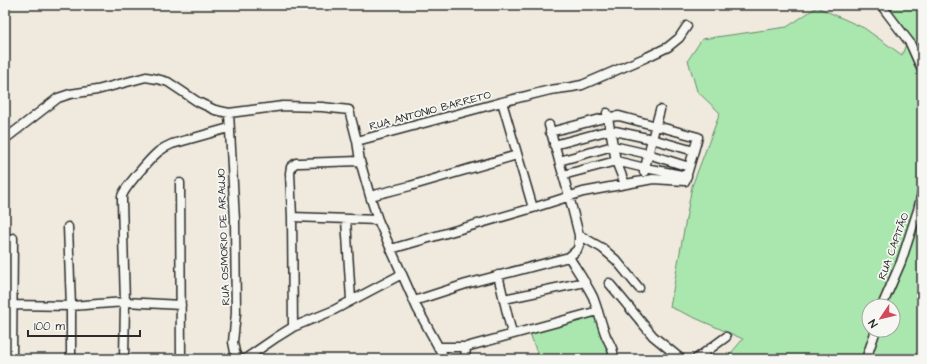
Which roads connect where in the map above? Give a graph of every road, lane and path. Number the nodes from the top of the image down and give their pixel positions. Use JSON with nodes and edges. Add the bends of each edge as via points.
{"nodes":[{"id":1,"x":881,"y":5,"type":"edge"},
{"id":2,"x":687,"y":26,"type":"dead end"},
{"id":3,"x":922,"y":70,"type":"edge"},
{"id":4,"x":502,"y":102,"type":"junction"},
{"id":5,"x":660,"y":110,"type":"dead end"},
{"id":6,"x":229,"y":113,"type":"junction"},
{"id":7,"x":608,"y":114,"type":"junction"},
{"id":8,"x":655,"y":126,"type":"junction"},
{"id":9,"x":230,"y":128,"type":"junction"},
{"id":10,"x":610,"y":130,"type":"junction"},
{"id":11,"x":5,"y":139,"type":"edge"},
{"id":12,"x":652,"y":140,"type":"junction"},
{"id":13,"x":357,"y":141,"type":"junction"},
{"id":14,"x":554,"y":145,"type":"junction"},
{"id":15,"x":613,"y":146,"type":"junction"},
{"id":16,"x":694,"y":151,"type":"junction"},
{"id":17,"x":648,"y":154,"type":"junction"},
{"id":18,"x":517,"y":155,"type":"junction"},
{"id":19,"x":360,"y":161,"type":"junction"},
{"id":20,"x":559,"y":161,"type":"junction"},
{"id":21,"x":616,"y":162,"type":"junction"},
{"id":22,"x":689,"y":167,"type":"junction"},
{"id":23,"x":645,"y":168,"type":"junction"},
{"id":24,"x":563,"y":174,"type":"junction"},
{"id":25,"x":686,"y":178,"type":"junction"},
{"id":26,"x":642,"y":181,"type":"junction"},
{"id":27,"x":180,"y":183,"type":"dead end"},
{"id":28,"x":625,"y":184,"type":"junction"},
{"id":29,"x":922,"y":193,"type":"edge"},
{"id":30,"x":370,"y":196,"type":"junction"},
{"id":31,"x":569,"y":196,"type":"junction"},
{"id":32,"x":533,"y":208,"type":"junction"},
{"id":33,"x":920,"y":211,"type":"edge"},
{"id":34,"x":292,"y":217,"type":"junction"},
{"id":35,"x":346,"y":219,"type":"junction"},
{"id":36,"x":378,"y":220,"type":"junction"},
{"id":37,"x":68,"y":227,"type":"dead end"},
{"id":38,"x":579,"y":234,"type":"junction"},
{"id":39,"x":12,"y":238,"type":"dead end"},
{"id":40,"x":391,"y":249,"type":"junction"},
{"id":41,"x":569,"y":257,"type":"junction"},
{"id":42,"x":402,"y":274,"type":"junction"},
{"id":43,"x":498,"y":275,"type":"junction"},
{"id":44,"x":585,"y":282,"type":"junction"},
{"id":45,"x":609,"y":282,"type":"dead end"},
{"id":46,"x":639,"y":288,"type":"dead end"},
{"id":47,"x":885,"y":298,"type":"edge"},
{"id":48,"x":504,"y":299,"type":"junction"},
{"id":49,"x":351,"y":300,"type":"junction"},
{"id":50,"x":414,"y":301,"type":"junction"},
{"id":51,"x":125,"y":302,"type":"junction"},
{"id":52,"x":181,"y":304,"type":"junction"},
{"id":53,"x":12,"y":305,"type":"junction"},
{"id":54,"x":71,"y":306,"type":"junction"},
{"id":55,"x":598,"y":311,"type":"junction"},
{"id":56,"x":294,"y":327,"type":"junction"},
{"id":57,"x":512,"y":334,"type":"junction"},
{"id":58,"x":726,"y":337,"type":"dead end"},
{"id":59,"x":873,"y":338,"type":"edge"},
{"id":60,"x":438,"y":347,"type":"junction"},
{"id":61,"x":466,"y":347,"type":"junction"},
{"id":62,"x":12,"y":359,"type":"edge"},
{"id":63,"x":71,"y":359,"type":"edge"},
{"id":64,"x":124,"y":359,"type":"edge"},
{"id":65,"x":181,"y":359,"type":"edge"},
{"id":66,"x":238,"y":359,"type":"edge"},
{"id":67,"x":245,"y":359,"type":"edge"},
{"id":68,"x":445,"y":359,"type":"edge"},
{"id":69,"x":465,"y":359,"type":"edge"},
{"id":70,"x":613,"y":359,"type":"edge"},
{"id":71,"x":681,"y":359,"type":"edge"},
{"id":72,"x":696,"y":359,"type":"edge"},
{"id":73,"x":866,"y":359,"type":"edge"}],
"edges":[{"from":1,"to":3,"type":"street","via":[[910,43]]},
{"from":2,"to":4,"type":"street","via":[[679,38],[668,47],[582,84]]},
{"from":4,"to":13,"type":"street","name":"RUA ANTONIO BARRETO"},
{"from":4,"to":18,"type":"street","name":"RUA ANTONIO BARRETO"},
{"from":5,"to":8,"type":"street"},
{"from":6,"to":9,"type":"street","name":"RUA OSMORIO DE ARAUJO"},
{"from":6,"to":11,"type":"street","via":[[198,102],[168,82],[146,77],[58,98]]},
{"from":6,"to":13,"type":"street","via":[[283,106],[349,110]]},
{"from":7,"to":8,"type":"street"},
{"from":7,"to":10,"type":"street"},
{"from":7,"to":14,"type":"street","via":[[550,129]]},
{"from":8,"to":12,"type":"street"},
{"from":8,"to":16,"type":"street","via":[[698,137]]},
{"from":9,"to":51,"type":"street","via":[[172,144],[158,152],[126,189],[122,202]]},
{"from":9,"to":66,"type":"street","name":"RUA OSMORIO DE ARAUJO","via":[[236,283],[233,342]]},
{"from":10,"to":12,"type":"street"},
{"from":10,"to":14,"type":"street"},
{"from":10,"to":15,"type":"street"},
{"from":12,"to":16,"type":"street"},
{"from":12,"to":17,"type":"street"},
{"from":13,"to":19,"type":"street"},
{"from":14,"to":20,"type":"street"},
{"from":15,"to":17,"type":"street"},
{"from":15,"to":20,"type":"street"},
{"from":15,"to":21,"type":"street"},
{"from":16,"to":22,"type":"street"},
{"from":17,"to":22,"type":"street"},
{"from":17,"to":23,"type":"street"},
{"from":18,"to":30,"type":"street"},
{"from":18,"to":32,"type":"street","name":"RUA ANTONIO BARRETO"},
{"from":19,"to":30,"type":"street"},
{"from":19,"to":34,"type":"street","via":[[294,165],[290,169]]},
{"from":20,"to":24,"type":"street"},
{"from":21,"to":23,"type":"street"},
{"from":21,"to":24,"type":"street"},
{"from":21,"to":28,"type":"street"},
{"from":22,"to":25,"type":"street"},
{"from":23,"to":25,"type":"street"},
{"from":23,"to":26,"type":"street"},
{"from":24,"to":31,"type":"street"},
{"from":25,"to":26,"type":"street"},
{"from":26,"to":28,"type":"street"},
{"from":27,"to":52,"type":"street"},
{"from":28,"to":31,"type":"street"},
{"from":29,"to":33,"type":"street","name":"RUA CAPITÃO"},
{"from":30,"to":36,"type":"street"},
{"from":31,"to":32,"type":"street"},
{"from":31,"to":38,"type":"street"},
{"from":32,"to":40,"type":"street"},
{"from":33,"to":47,"type":"street","name":"RUA CAPITÃO"},
{"from":34,"to":35,"type":"street"},
{"from":34,"to":56,"type":"street"},
{"from":35,"to":36,"type":"street"},
{"from":35,"to":49,"type":"street"},
{"from":36,"to":40,"type":"street"},
{"from":37,"to":54,"type":"street"},
{"from":38,"to":41,"type":"street","via":[[577,250]]},
{"from":38,"to":46,"type":"street","via":[[616,260]]},
{"from":39,"to":53,"type":"street"},
{"from":40,"to":42,"type":"street"},
{"from":41,"to":43,"type":"street"},
{"from":41,"to":44,"type":"street"},
{"from":42,"to":49,"type":"street"},
{"from":42,"to":50,"type":"street"},
{"from":43,"to":48,"type":"street"},
{"from":43,"to":50,"type":"street"},
{"from":44,"to":48,"type":"street"},
{"from":44,"to":55,"type":"street"},
{"from":45,"to":71,"type":"street","via":[[653,336]]},
{"from":48,"to":57,"type":"street"},
{"from":49,"to":56,"type":"street"},
{"from":50,"to":60,"type":"street"},
{"from":51,"to":52,"type":"street"},
{"from":51,"to":54,"type":"street"},
{"from":51,"to":64,"type":"street"},
{"from":52,"to":65,"type":"street"},
{"from":53,"to":54,"type":"street"},
{"from":53,"to":62,"type":"street"},
{"from":54,"to":63,"type":"street"},
{"from":55,"to":57,"type":"street"},
{"from":55,"to":70,"type":"street","via":[[614,355]]},
{"from":56,"to":67,"type":"street"},
{"from":57,"to":61,"type":"street"},
{"from":58,"to":72,"type":"street"},
{"from":59,"to":73,"type":"street"},
{"from":60,"to":61,"type":"street"},
{"from":60,"to":68,"type":"street"},
{"from":61,"to":69,"type":"street"}]}
